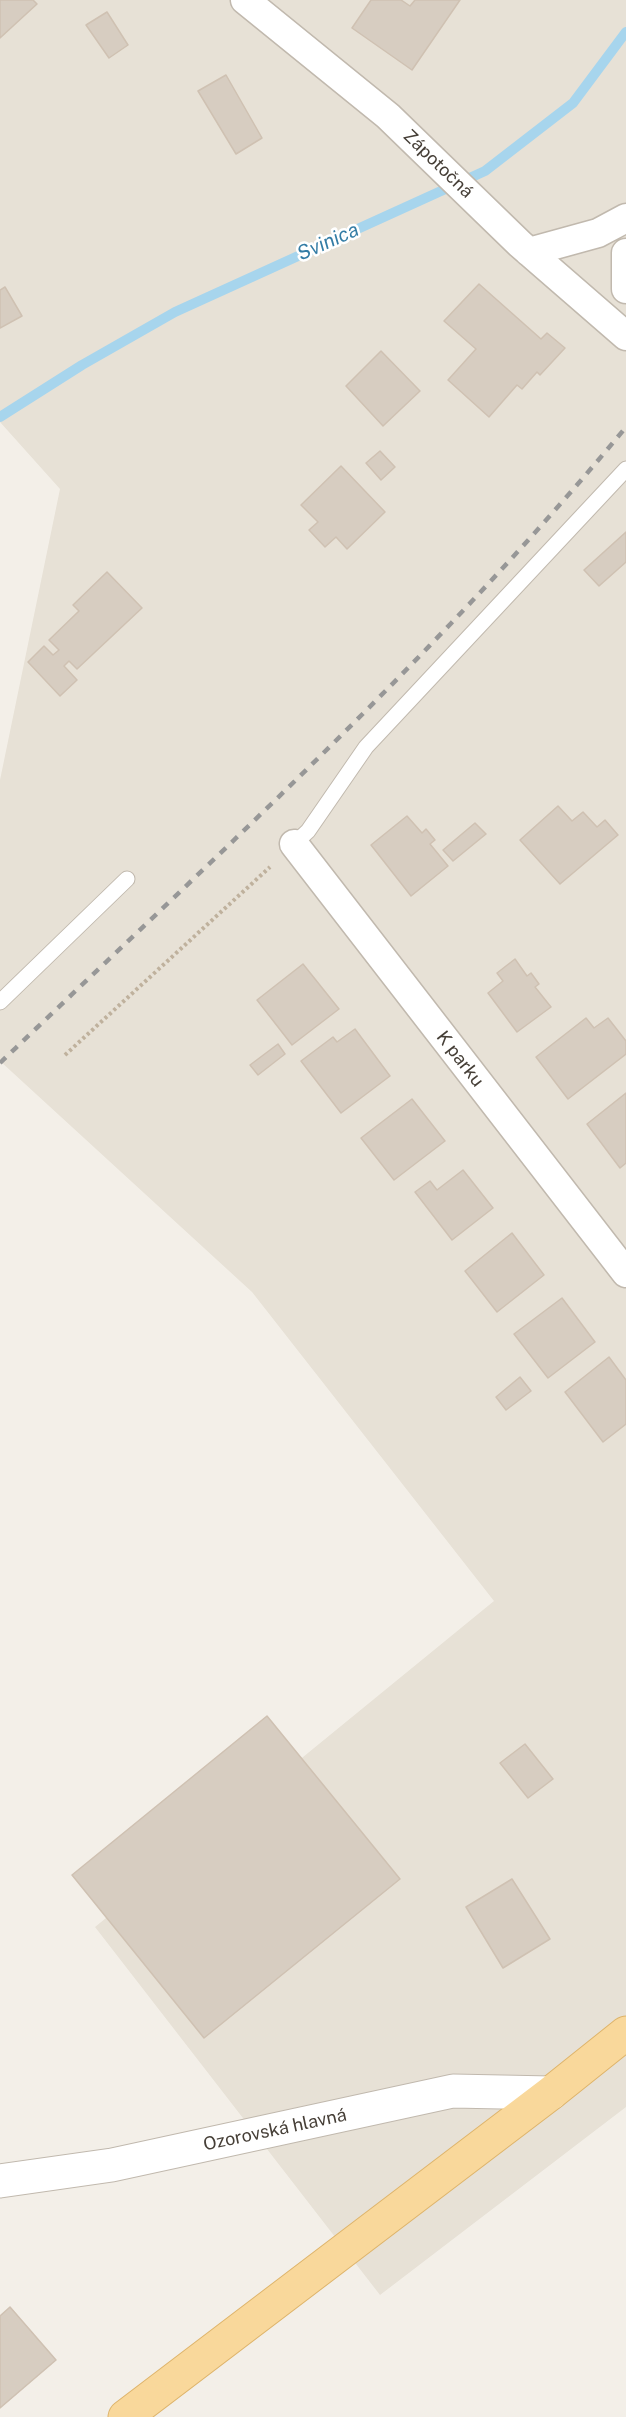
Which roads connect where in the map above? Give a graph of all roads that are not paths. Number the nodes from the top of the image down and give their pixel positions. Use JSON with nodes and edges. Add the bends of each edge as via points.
{"nodes":[{"id":1,"x":245,"y":0,"type":"edge"},
{"id":2,"x":626,"y":218,"type":"edge"},
{"id":3,"x":525,"y":248,"type":"junction"},
{"id":4,"x":626,"y":254,"type":"edge"},
{"id":5,"x":626,"y":289,"type":"edge"},
{"id":6,"x":626,"y":336,"type":"edge"},
{"id":7,"x":626,"y":469,"type":"edge"},
{"id":8,"x":294,"y":844,"type":"joint"},
{"id":9,"x":127,"y":879,"type":"dead end"},
{"id":10,"x":0,"y":1002,"type":"edge"},
{"id":11,"x":626,"y":1273,"type":"edge"},
{"id":12,"x":626,"y":2032,"type":"edge"},
{"id":13,"x":551,"y":2093,"type":"junction"},
{"id":14,"x":0,"y":2181,"type":"edge"},
{"id":15,"x":125,"y":2417,"type":"edge"}],
"edges":[{"from":1,"to":3,"type":"street","name":"Zápotočná","via":[[388,116]]},
{"from":2,"to":3,"type":"street","via":[[598,233]]},
{"from":3,"to":6,"type":"street","name":"Zápotočná"},
{"from":4,"to":5,"type":"street"},
{"from":7,"to":8,"type":"lane","via":[[366,747],[308,831]]},
{"from":8,"to":11,"type":"street","name":"K parku"},
{"from":9,"to":10,"type":"lane"},
{"from":12,"to":13,"type":"main road"},
{"from":13,"to":14,"type":"street","name":"Ozorovská hlavná","via":[[453,2091],[112,2165]]},
{"from":13,"to":15,"type":"main road"}]}
